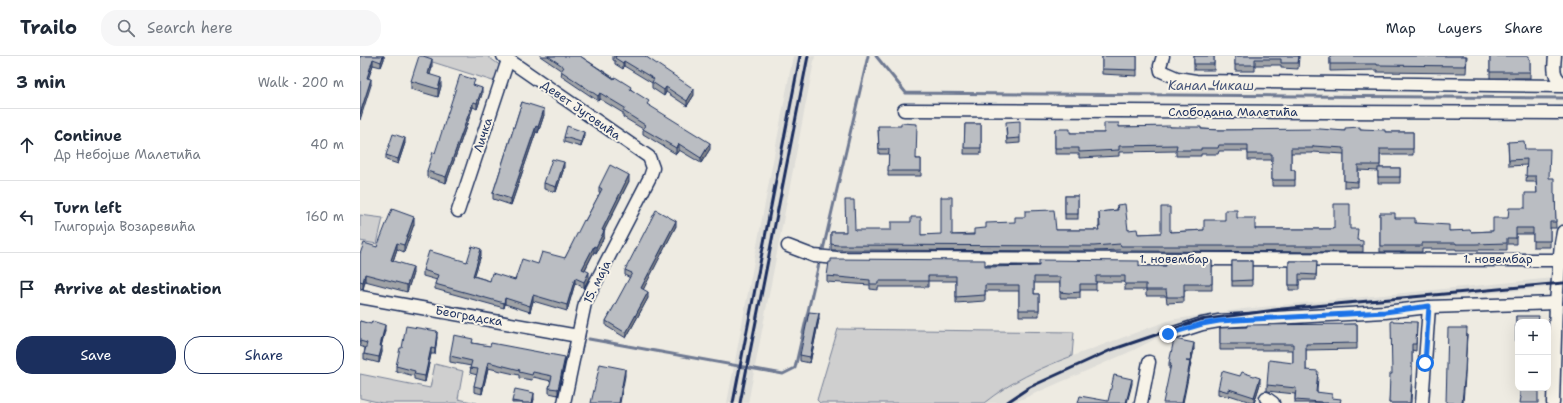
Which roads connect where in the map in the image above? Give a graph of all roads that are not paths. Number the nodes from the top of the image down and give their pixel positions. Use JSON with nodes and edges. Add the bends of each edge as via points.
{"nodes":[{"id":1,"x":1554,"y":56,"type":"edge"},
{"id":2,"x":505,"y":58,"type":"edge"},
{"id":3,"x":1162,"y":58,"type":"edge"},
{"id":4,"x":1563,"y":83,"type":"edge"},
{"id":5,"x":1563,"y":86,"type":"edge"},
{"id":6,"x":904,"y":110,"type":"dead end"},
{"id":7,"x":1563,"y":113,"type":"edge"},
{"id":8,"x":653,"y":168,"type":"joint"},
{"id":9,"x":458,"y":211,"type":"dead end"},
{"id":10,"x":1563,"y":232,"type":"edge"},
{"id":11,"x":788,"y":246,"type":"dead end"},
{"id":12,"x":1561,"y":260,"type":"edge"},
{"id":13,"x":1561,"y":289,"type":"edge"},
{"id":14,"x":360,"y":297,"type":"edge"},
{"id":15,"x":1556,"y":304,"type":"junction"},
{"id":16,"x":1429,"y":306,"type":"junction"},
{"id":17,"x":1168,"y":334,"type":"dead end"},
{"id":18,"x":578,"y":336,"type":"junction"},
{"id":19,"x":1149,"y":362,"type":"dead end"},
{"id":20,"x":564,"y":403,"type":"edge"},
{"id":21,"x":1141,"y":403,"type":"edge"},
{"id":22,"x":1422,"y":403,"type":"edge"},
{"id":23,"x":1553,"y":403,"type":"edge"}],
"edges":[{"from":1,"to":4,"type":"street","via":[[1554,72]]},
{"from":2,"to":8,"type":"street","name":"Девет Југовића","via":[[649,157]]},
{"from":2,"to":9,"type":"street","name":"Личка"},
{"from":3,"to":5,"type":"street","via":[[1162,71],[1177,78],[1196,81]]},
{"from":6,"to":7,"type":"street","name":"Слободана Малетића"},
{"from":8,"to":18,"type":"street","name":"15. маја","via":[[585,303]]},
{"from":10,"to":12,"type":"street"},
{"from":11,"to":12,"type":"street","name":"1. новембар","via":[[814,256],[837,258]]},
{"from":12,"to":13,"type":"street"},
{"from":13,"to":15,"type":"street"},
{"from":14,"to":18,"type":"street","name":"Београдска"},
{"from":15,"to":16,"type":"street"},
{"from":15,"to":23,"type":"street"},
{"from":16,"to":17,"type":"street","via":[[1385,312],[1219,321]]},
{"from":16,"to":22,"type":"street"},
{"from":18,"to":20,"type":"street","name":"15. маја"},
{"from":19,"to":21,"type":"street"}]}
